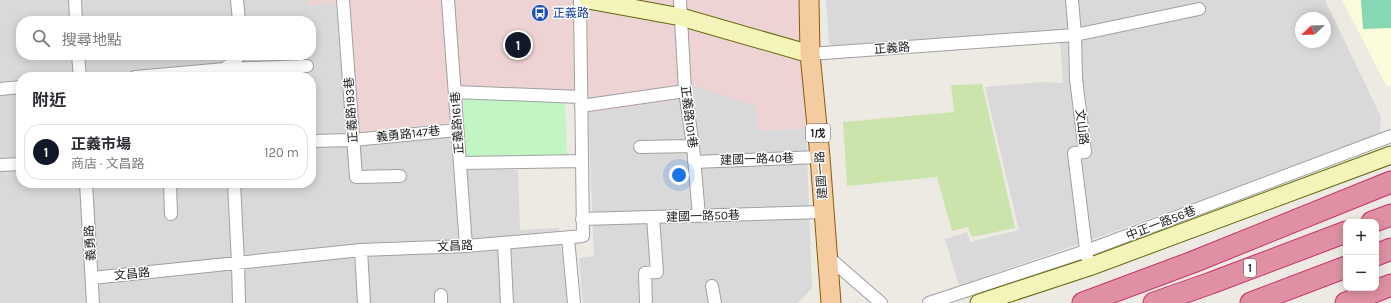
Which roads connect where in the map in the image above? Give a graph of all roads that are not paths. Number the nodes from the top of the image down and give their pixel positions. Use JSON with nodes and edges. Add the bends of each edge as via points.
{"nodes":[{"id":1,"x":75,"y":0,"type":"edge"},
{"id":2,"x":237,"y":0,"type":"edge"},
{"id":3,"x":343,"y":0,"type":"edge"},
{"id":4,"x":448,"y":0,"type":"edge"},
{"id":5,"x":580,"y":0,"type":"edge"},
{"id":6,"x":588,"y":0,"type":"edge"},
{"id":7,"x":680,"y":0,"type":"edge"},
{"id":8,"x":809,"y":0,"type":"edge"},
{"id":9,"x":1072,"y":0,"type":"edge"},
{"id":10,"x":1199,"y":9,"type":"dead end"},
{"id":11,"x":76,"y":16,"type":"edge"},
{"id":12,"x":239,"y":16,"type":"edge"},
{"id":13,"x":682,"y":17,"type":"junction"},
{"id":14,"x":1075,"y":35,"type":"junction"},
{"id":15,"x":810,"y":54,"type":"junction"},
{"id":16,"x":78,"y":60,"type":"edge"},
{"id":17,"x":234,"y":60,"type":"edge"},
{"id":18,"x":308,"y":66,"type":"dead end"},
{"id":19,"x":225,"y":68,"type":"junction"},
{"id":20,"x":80,"y":72,"type":"edge"},
{"id":21,"x":185,"y":72,"type":"edge"},
{"id":22,"x":16,"y":87,"type":"edge"},
{"id":23,"x":0,"y":89,"type":"edge"},
{"id":24,"x":684,"y":91,"type":"junction"},
{"id":25,"x":455,"y":92,"type":"junction"},
{"id":26,"x":581,"y":102,"type":"junction"},
{"id":27,"x":457,"y":130,"type":"junction"},
{"id":28,"x":1391,"y":136,"type":"edge"},
{"id":29,"x":353,"y":140,"type":"junction"},
{"id":30,"x":316,"y":141,"type":"edge"},
{"id":31,"x":693,"y":146,"type":"junction"},
{"id":32,"x":640,"y":147,"type":"dead end"},
{"id":33,"x":1391,"y":155,"type":"edge"},
{"id":34,"x":820,"y":157,"type":"junction"},
{"id":35,"x":582,"y":161,"type":"junction"},
{"id":36,"x":694,"y":162,"type":"junction"},
{"id":37,"x":460,"y":163,"type":"junction"},
{"id":38,"x":16,"y":164,"type":"edge"},
{"id":39,"x":0,"y":165,"type":"edge"},
{"id":40,"x":400,"y":176,"type":"dead end"},
{"id":41,"x":1391,"y":182,"type":"edge"},
{"id":42,"x":86,"y":188,"type":"edge"},
{"id":43,"x":170,"y":188,"type":"edge"},
{"id":44,"x":234,"y":188,"type":"edge"},
{"id":45,"x":824,"y":212,"type":"junction"},
{"id":46,"x":171,"y":214,"type":"dead end"},
{"id":47,"x":1391,"y":215,"type":"edge"},
{"id":48,"x":699,"y":216,"type":"junction"},
{"id":49,"x":654,"y":217,"type":"junction"},
{"id":50,"x":582,"y":219,"type":"junction"},
{"id":51,"x":1379,"y":219,"type":"edge"},
{"id":52,"x":1343,"y":233,"type":"edge"},
{"id":53,"x":568,"y":238,"type":"junction"},
{"id":54,"x":504,"y":243,"type":"junction"},
{"id":55,"x":466,"y":246,"type":"junction"},
{"id":56,"x":361,"y":250,"type":"junction"},
{"id":57,"x":1391,"y":250,"type":"edge"},
{"id":58,"x":1379,"y":254,"type":"edge"},
{"id":59,"x":827,"y":256,"type":"junction"},
{"id":60,"x":1087,"y":259,"type":"junction"},
{"id":61,"x":238,"y":263,"type":"junction"},
{"id":62,"x":1343,"y":268,"type":"edge"},
{"id":63,"x":92,"y":278,"type":"junction"},
{"id":64,"x":1391,"y":285,"type":"edge"},
{"id":65,"x":712,"y":286,"type":"dead end"},
{"id":66,"x":93,"y":303,"type":"edge"},
{"id":67,"x":239,"y":303,"type":"edge"},
{"id":68,"x":364,"y":303,"type":"edge"},
{"id":69,"x":506,"y":303,"type":"edge"},
{"id":70,"x":574,"y":303,"type":"edge"},
{"id":71,"x":646,"y":303,"type":"edge"},
{"id":72,"x":715,"y":303,"type":"edge"},
{"id":73,"x":831,"y":303,"type":"edge"},
{"id":74,"x":881,"y":303,"type":"edge"},
{"id":75,"x":929,"y":303,"type":"edge"},
{"id":76,"x":979,"y":303,"type":"edge"},
{"id":77,"x":1083,"y":303,"type":"edge"},
{"id":78,"x":1154,"y":303,"type":"edge"},
{"id":79,"x":1251,"y":303,"type":"edge"},
{"id":80,"x":1346,"y":303,"type":"edge"}],
"edges":[{"from":1,"to":11,"type":"street"},
{"from":2,"to":12,"type":"street"},
{"from":3,"to":29,"type":"street","name":"正義路193巷"},
{"from":4,"to":25,"type":"street","name":"正義路161巷"},
{"from":5,"to":26,"type":"street","name":"文昌路"},
{"from":6,"to":13,"type":"street","name":"正義路"},
{"from":7,"to":13,"type":"street","name":"正義路101巷"},
{"from":8,"to":15,"type":"main road","name":"建國一路","number":"1戊"},
{"from":9,"to":14,"type":"street","name":"文山路"},
{"from":10,"to":14,"type":"street","name":"正義路"},
{"from":13,"to":15,"type":"street","name":"正義路"},
{"from":13,"to":24,"type":"street","name":"正義路101巷"},
{"from":14,"to":15,"type":"street","name":"正義路"},
{"from":14,"to":60,"type":"street","name":"文山路","via":[[1076,79],[1085,152],[1074,153]]},
{"from":15,"to":34,"type":"main road","name":"建國一路","number":"1戊"},
{"from":16,"to":20,"type":"street"},
{"from":17,"to":19,"type":"street"},
{"from":18,"to":19,"type":"street"},
{"from":19,"to":21,"type":"street"},
{"from":22,"to":23,"type":"street"},
{"from":24,"to":26,"type":"street"},
{"from":24,"to":31,"type":"street","name":"正義路101巷"},
{"from":25,"to":26,"type":"street"},
{"from":25,"to":27,"type":"street","name":"正義路161巷"},
{"from":26,"to":35,"type":"street","name":"文昌路"},
{"from":27,"to":29,"type":"street","name":"義勇路147巷"},
{"from":27,"to":37,"type":"street","name":"正義路161巷"},
{"from":28,"to":60,"type":"street","name":"中正一路56巷"},
{"from":29,"to":30,"type":"street","name":"義勇路147巷"},
{"from":29,"to":40,"type":"street","name":"正義路193巷","via":[[356,176]]},
{"from":31,"to":32,"type":"street"},
{"from":31,"to":36,"type":"street","name":"正義路101巷"},
{"from":33,"to":60,"type":"street"},
{"from":34,"to":36,"type":"street","name":"建國一路40巷"},
{"from":34,"to":45,"type":"main road","name":"建國一路","number":"1戊"},
{"from":35,"to":37,"type":"street"},
{"from":35,"to":50,"type":"street","name":"文昌路"},
{"from":36,"to":48,"type":"street","name":"正義路101巷"},
{"from":37,"to":55,"type":"street","name":"正義路161巷"},
{"from":38,"to":39,"type":"street"},
{"from":41,"to":77,"type":"highway","via":[[1193,262]]},
{"from":42,"to":63,"type":"street","name":"義勇路"},
{"from":43,"to":46,"type":"street"},
{"from":44,"to":61,"type":"street"},
{"from":45,"to":48,"type":"street","name":"建國一路50巷"},
{"from":45,"to":59,"type":"main road","name":"建國一路","number":"1戊"},
{"from":47,"to":51,"type":"highway"},
{"from":48,"to":49,"type":"street","name":"建國一路50巷"},
{"from":49,"to":50,"type":"street","name":"建國一路50巷"},
{"from":49,"to":71,"type":"street","via":[[657,272],[645,273]]},
{"from":50,"to":53,"type":"street","name":"文昌路","via":[[582,236]]},
{"from":52,"to":78,"type":"highway","number":"1"},
{"from":53,"to":54,"type":"street","name":"文昌路"},
{"from":53,"to":70,"type":"street"},
{"from":54,"to":55,"type":"street","name":"文昌路"},
{"from":54,"to":69,"type":"street"},
{"from":55,"to":56,"type":"street","name":"文昌路"},
{"from":56,"to":61,"type":"street","name":"文昌路"},
{"from":56,"to":68,"type":"street"},
{"from":57,"to":58,"type":"highway"},
{"from":59,"to":73,"type":"main road","name":"建國一路","number":"1戊"},
{"from":59,"to":74,"type":"street"},
{"from":60,"to":75,"type":"street","name":"中正一路56巷"},
{"from":60,"to":76,"type":"street"},
{"from":61,"to":63,"type":"street","name":"文昌路"},
{"from":61,"to":67,"type":"street"},
{"from":62,"to":79,"type":"highway"},
{"from":63,"to":66,"type":"street","name":"義勇路"},
{"from":64,"to":80,"type":"highway"},
{"from":65,"to":72,"type":"street"}]}
